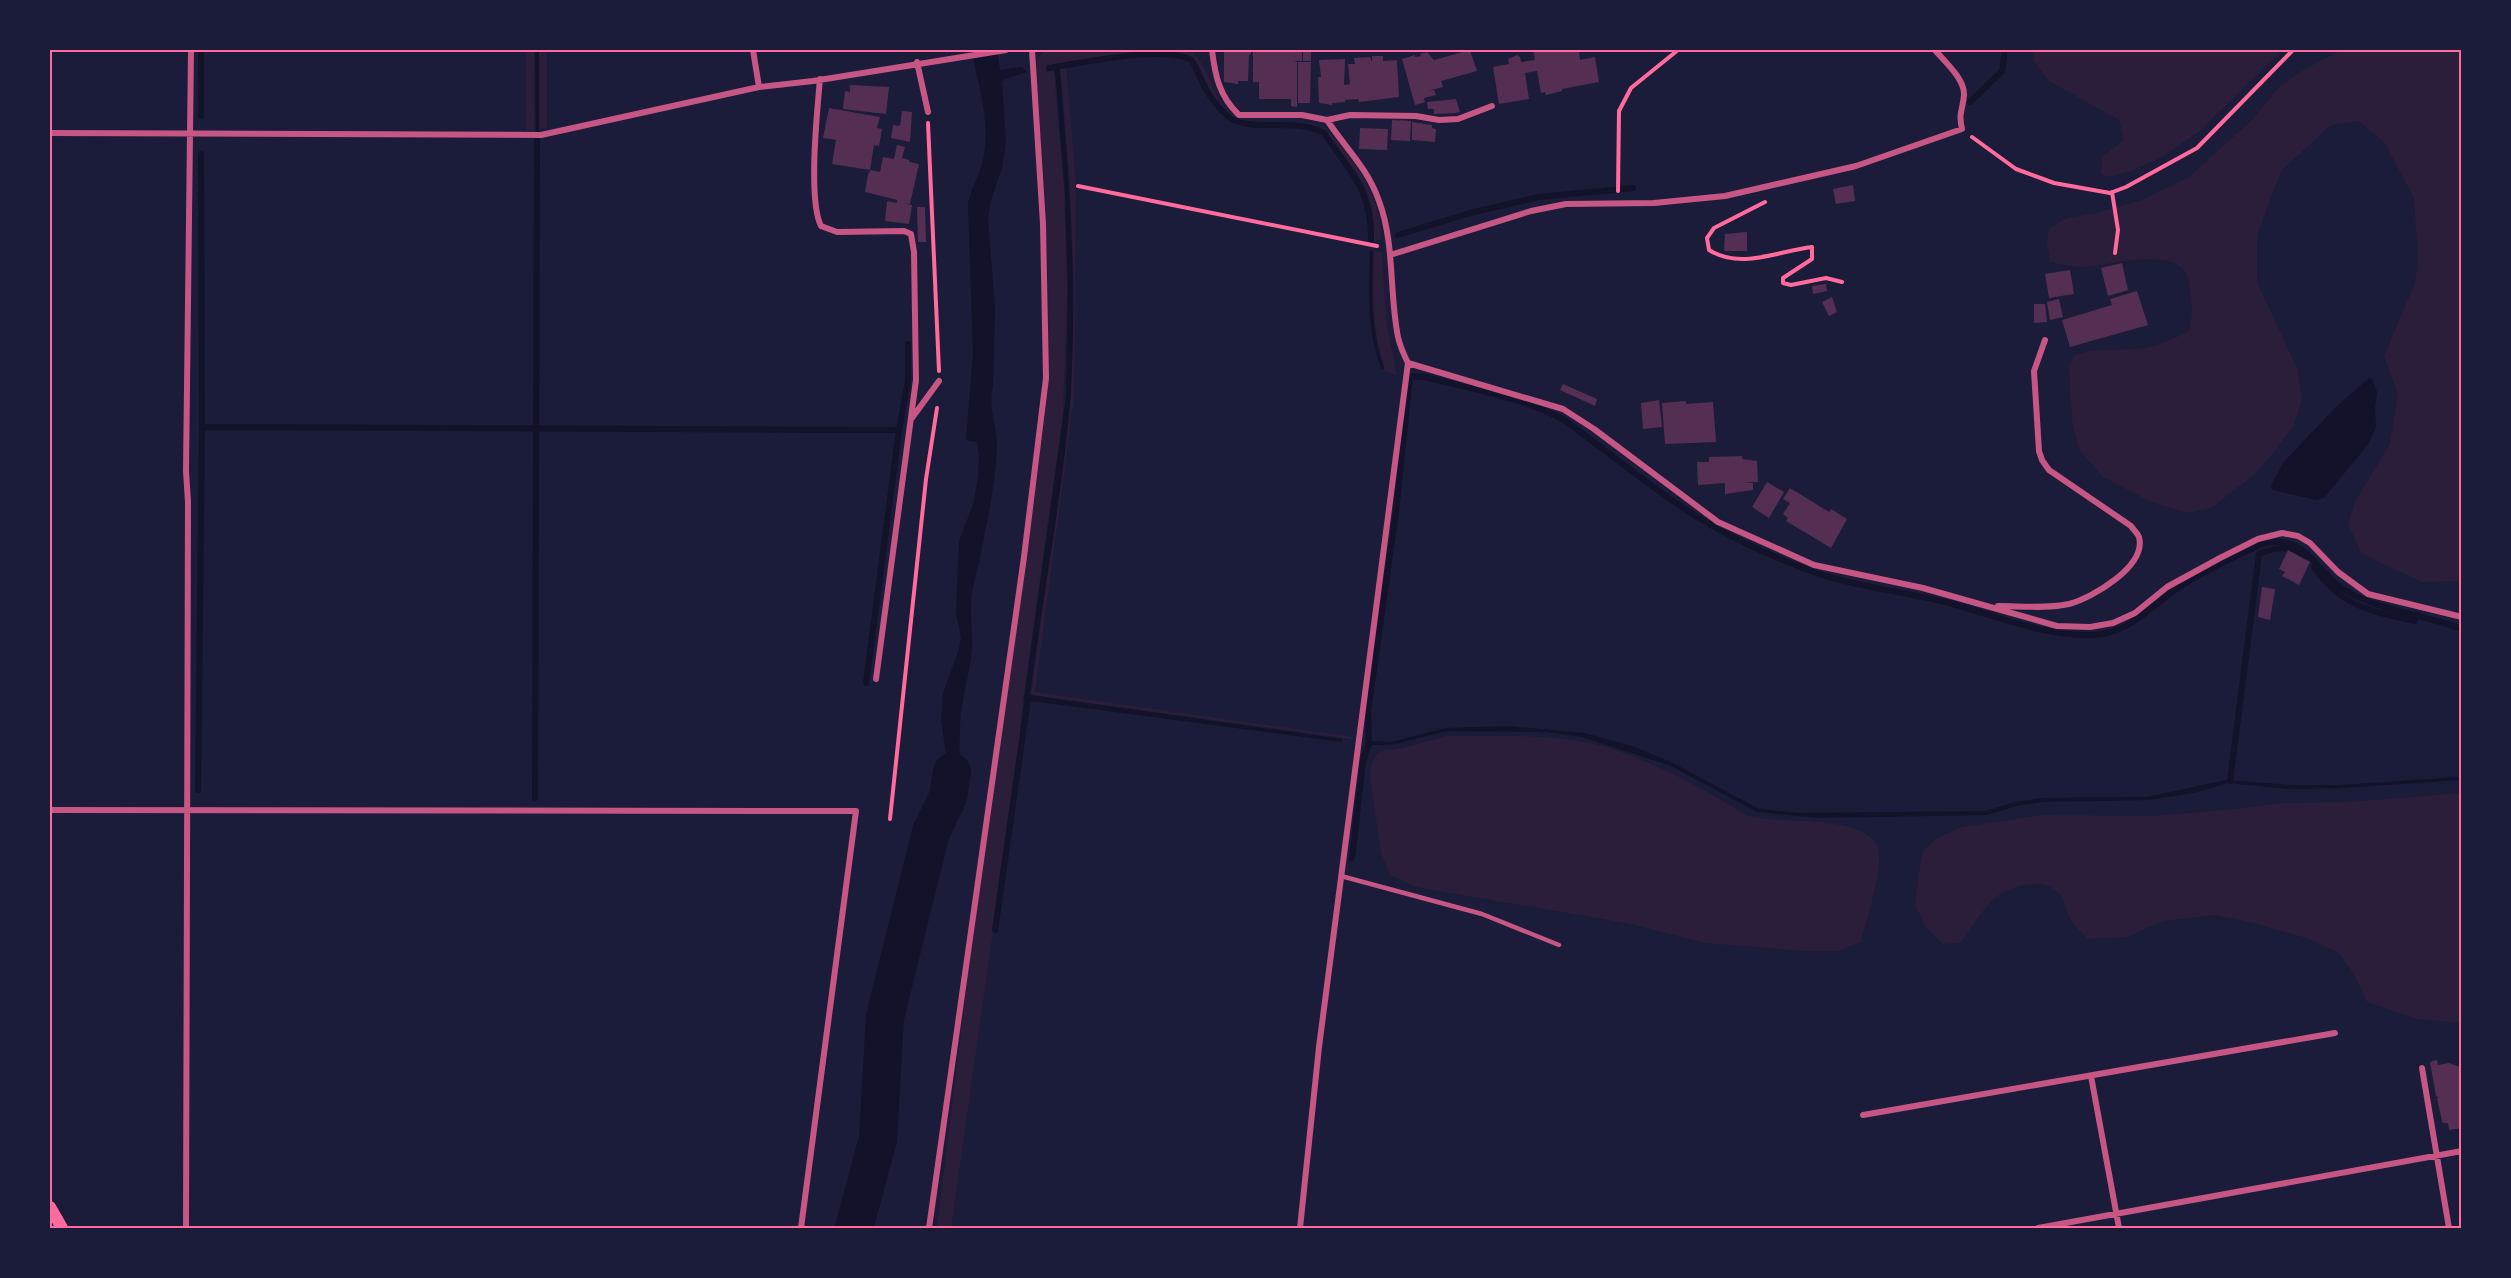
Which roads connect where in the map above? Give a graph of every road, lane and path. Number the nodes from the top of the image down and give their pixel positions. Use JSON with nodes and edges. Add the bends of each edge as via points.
{"nodes":[{"id":1,"x":191,"y":50,"type":"edge"},
{"id":2,"x":753,"y":50,"type":"edge"},
{"id":3,"x":1006,"y":50,"type":"edge"},
{"id":4,"x":1032,"y":50,"type":"edge"},
{"id":5,"x":1212,"y":50,"type":"edge"},
{"id":6,"x":1678,"y":50,"type":"edge"},
{"id":7,"x":1935,"y":50,"type":"edge"},
{"id":8,"x":2293,"y":50,"type":"edge"},
{"id":9,"x":917,"y":63,"type":"junction"},
{"id":10,"x":820,"y":79,"type":"junction"},
{"id":11,"x":759,"y":87,"type":"junction"},
{"id":12,"x":1492,"y":106,"type":"dead end"},
{"id":13,"x":928,"y":112,"type":"joint"},
{"id":14,"x":1327,"y":120,"type":"junction"},
{"id":15,"x":1962,"y":129,"type":"junction"},
{"id":16,"x":50,"y":133,"type":"edge"},
{"id":17,"x":191,"y":133,"type":"junction"},
{"id":18,"x":1773,"y":185,"type":"junction"},
{"id":19,"x":1078,"y":186,"type":"dead end"},
{"id":20,"x":2112,"y":192,"type":"junction"},
{"id":21,"x":1619,"y":204,"type":"junction"},
{"id":22,"x":1388,"y":246,"type":"junction"},
{"id":23,"x":2115,"y":253,"type":"dead end"},
{"id":24,"x":1390,"y":255,"type":"junction"},
{"id":25,"x":1842,"y":282,"type":"dead end"},
{"id":26,"x":2045,"y":340,"type":"dead end"},
{"id":27,"x":1408,"y":363,"type":"junction"},
{"id":28,"x":939,"y":381,"type":"junction"},
{"id":29,"x":911,"y":419,"type":"junction"},
{"id":30,"x":1991,"y":606,"type":"junction"},
{"id":31,"x":2462,"y":617,"type":"edge"},
{"id":32,"x":876,"y":679,"type":"dead end"},
{"id":33,"x":50,"y":810,"type":"edge"},
{"id":34,"x":188,"y":810,"type":"junction"},
{"id":35,"x":890,"y":819,"type":"dead end"},
{"id":36,"x":1341,"y":876,"type":"junction"},
{"id":37,"x":1559,"y":945,"type":"dead end"},
{"id":38,"x":2335,"y":1033,"type":"dead end"},
{"id":39,"x":2422,"y":1068,"type":"dead end"},
{"id":40,"x":2091,"y":1076,"type":"junction"},
{"id":41,"x":1863,"y":1115,"type":"dead end"},
{"id":42,"x":2462,"y":1151,"type":"edge"},
{"id":43,"x":2437,"y":1155,"type":"junction"},
{"id":44,"x":50,"y":1207,"type":"edge"},
{"id":45,"x":2117,"y":1215,"type":"junction"},
{"id":46,"x":62,"y":1228,"type":"edge"},
{"id":47,"x":186,"y":1228,"type":"edge"},
{"id":48,"x":801,"y":1228,"type":"edge"},
{"id":49,"x":929,"y":1228,"type":"edge"},
{"id":50,"x":1300,"y":1228,"type":"edge"},
{"id":51,"x":2038,"y":1228,"type":"edge"},
{"id":52,"x":2119,"y":1228,"type":"edge"},
{"id":53,"x":2449,"y":1228,"type":"edge"}],
"edges":[{"from":1,"to":17,"type":"street"},
{"from":2,"to":11,"type":"street"},
{"from":3,"to":9,"type":"street"},
{"from":4,"to":49,"type":"street","via":[[1043,224],[1046,378]]},
{"from":5,"to":14,"type":"street","via":[[1215,76],[1227,103],[1239,115],[1302,115]]},
{"from":6,"to":21,"type":"path","via":[[1631,88],[1619,111]]},
{"from":7,"to":15,"type":"street","via":[[1962,85]]},
{"from":8,"to":20,"type":"path","via":[[2197,148]]},
{"from":9,"to":10,"type":"street"},
{"from":9,"to":13,"type":"street"},
{"from":10,"to":11,"type":"street"},
{"from":10,"to":29,"type":"street","via":[[815,216],[821,226],[837,232],[911,234],[916,381]]},
{"from":11,"to":17,"type":"street","via":[[540,135]]},
{"from":12,"to":14,"type":"street","via":[[1458,119],[1350,114]]},
{"from":13,"to":28,"type":"path"},
{"from":14,"to":22,"type":"street","via":[[1363,166],[1379,202]]},
{"from":15,"to":18,"type":"street","via":[[1856,166]]},
{"from":15,"to":20,"type":"path","via":[[2016,169],[2054,183]]},
{"from":16,"to":17,"type":"street"},
{"from":17,"to":34,"type":"street","via":[[186,471]]},
{"from":18,"to":21,"type":"street","via":[[1725,196]]},
{"from":18,"to":25,"type":"path","via":[[1768,200],[1714,228],[1707,238],[1709,250],[1719,257],[1762,259],[1812,247],[1812,259],[1783,278],[1783,283],[1826,278]]},
{"from":19,"to":22,"type":"path","via":[[1364,245]]},
{"from":20,"to":23,"type":"path","via":[[2118,230]]},
{"from":21,"to":24,"type":"street","via":[[1566,204],[1531,211]]},
{"from":22,"to":24,"type":"street"},
{"from":24,"to":27,"type":"street","via":[[1398,338]]},
{"from":26,"to":30,"type":"street","via":[[2034,371],[2042,460],[2049,470],[2131,526],[2139,538],[2138,553],[2123,573],[2091,596],[2051,606]]},
{"from":27,"to":30,"type":"street","via":[[1563,410],[1718,522],[1814,566]]},
{"from":27,"to":36,"type":"street"},
{"from":28,"to":29,"type":"street"},
{"from":28,"to":35,"type":"path"},
{"from":29,"to":32,"type":"street"},
{"from":30,"to":31,"type":"street","via":[[2057,626],[2113,623],[2220,558],[2258,539],[2282,533],[2305,539],[2337,572],[2368,594]]},
{"from":33,"to":34,"type":"street"},
{"from":34,"to":47,"type":"street"},
{"from":34,"to":48,"type":"street","via":[[856,811]]},
{"from":36,"to":37,"type":"lane","via":[[1482,914]]},
{"from":36,"to":50,"type":"street","via":[[1318,1047]]},
{"from":38,"to":40,"type":"street"},
{"from":39,"to":43,"type":"street"},
{"from":40,"to":41,"type":"street"},
{"from":40,"to":45,"type":"street"},
{"from":42,"to":43,"type":"street"},
{"from":43,"to":45,"type":"street"},
{"from":43,"to":53,"type":"street"},
{"from":44,"to":46,"type":"main road"},
{"from":45,"to":51,"type":"street"},
{"from":45,"to":52,"type":"street"}]}
